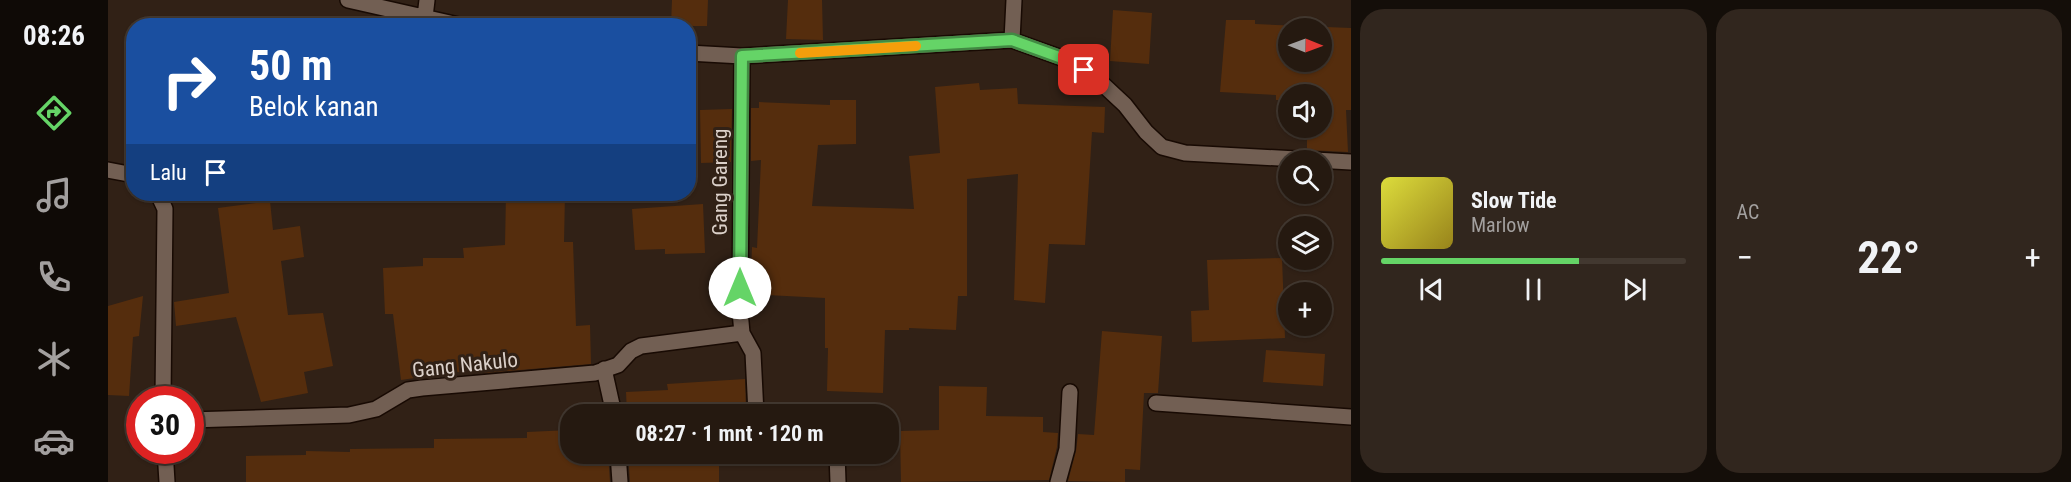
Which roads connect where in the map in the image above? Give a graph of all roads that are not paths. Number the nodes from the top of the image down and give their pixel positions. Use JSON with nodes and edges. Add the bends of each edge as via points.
{"nodes":[{"id":1,"x":348,"y":0,"type":"edge"},
{"id":2,"x":426,"y":0,"type":"edge"},
{"id":3,"x":1014,"y":0,"type":"edge"},
{"id":4,"x":425,"y":17,"type":"junction"},
{"id":5,"x":429,"y":18,"type":"edge"},
{"id":6,"x":1012,"y":40,"type":"junction"},
{"id":7,"x":696,"y":53,"type":"edge"},
{"id":8,"x":742,"y":56,"type":"junction"},
{"id":9,"x":1351,"y":162,"type":"edge"},
{"id":10,"x":108,"y":170,"type":"edge"},
{"id":11,"x":126,"y":174,"type":"edge"},
{"id":12,"x":161,"y":201,"type":"edge"},
{"id":13,"x":742,"y":333,"type":"junction"},
{"id":14,"x":604,"y":369,"type":"junction"},
{"id":15,"x":163,"y":386,"type":"edge"},
{"id":16,"x":1070,"y":392,"type":"dead end"},
{"id":17,"x":612,"y":404,"type":"edge"},
{"id":18,"x":756,"y":404,"type":"edge"},
{"id":19,"x":1156,"y":404,"type":"dead end"},
{"id":20,"x":1351,"y":417,"type":"edge"},
{"id":21,"x":204,"y":420,"type":"edge"},
{"id":22,"x":166,"y":464,"type":"edge"},
{"id":23,"x":619,"y":464,"type":"edge"},
{"id":24,"x":837,"y":464,"type":"edge"},
{"id":25,"x":167,"y":482,"type":"edge"},
{"id":26,"x":620,"y":482,"type":"edge"},
{"id":27,"x":838,"y":482,"type":"edge"},
{"id":28,"x":1058,"y":482,"type":"edge"}],
"edges":[{"from":1,"to":4,"type":"street"},
{"from":2,"to":4,"type":"street"},
{"from":3,"to":6,"type":"street"},
{"from":4,"to":5,"type":"street"},
{"from":6,"to":8,"type":"street"},
{"from":6,"to":9,"type":"street","via":[[1073,62],[1095,77],[1162,147],[1185,153]]},
{"from":7,"to":8,"type":"street"},
{"from":8,"to":13,"type":"street","name":"Gang Gareng"},
{"from":10,"to":11,"type":"street"},
{"from":12,"to":15,"type":"street","via":[[165,209]]},
{"from":13,"to":14,"type":"street","via":[[641,346],[618,365]]},
{"from":13,"to":18,"type":"street","name":"Gang Gareng","via":[[753,353]]},
{"from":14,"to":17,"type":"street"},
{"from":14,"to":21,"type":"street","name":"Gang Nakulo","via":[[571,376],[415,389],[376,409],[348,415]]},
{"from":16,"to":28,"type":"street","via":[[1066,449]]},
{"from":19,"to":20,"type":"street"},
{"from":22,"to":25,"type":"street"},
{"from":23,"to":26,"type":"street"},
{"from":24,"to":27,"type":"street"}]}
